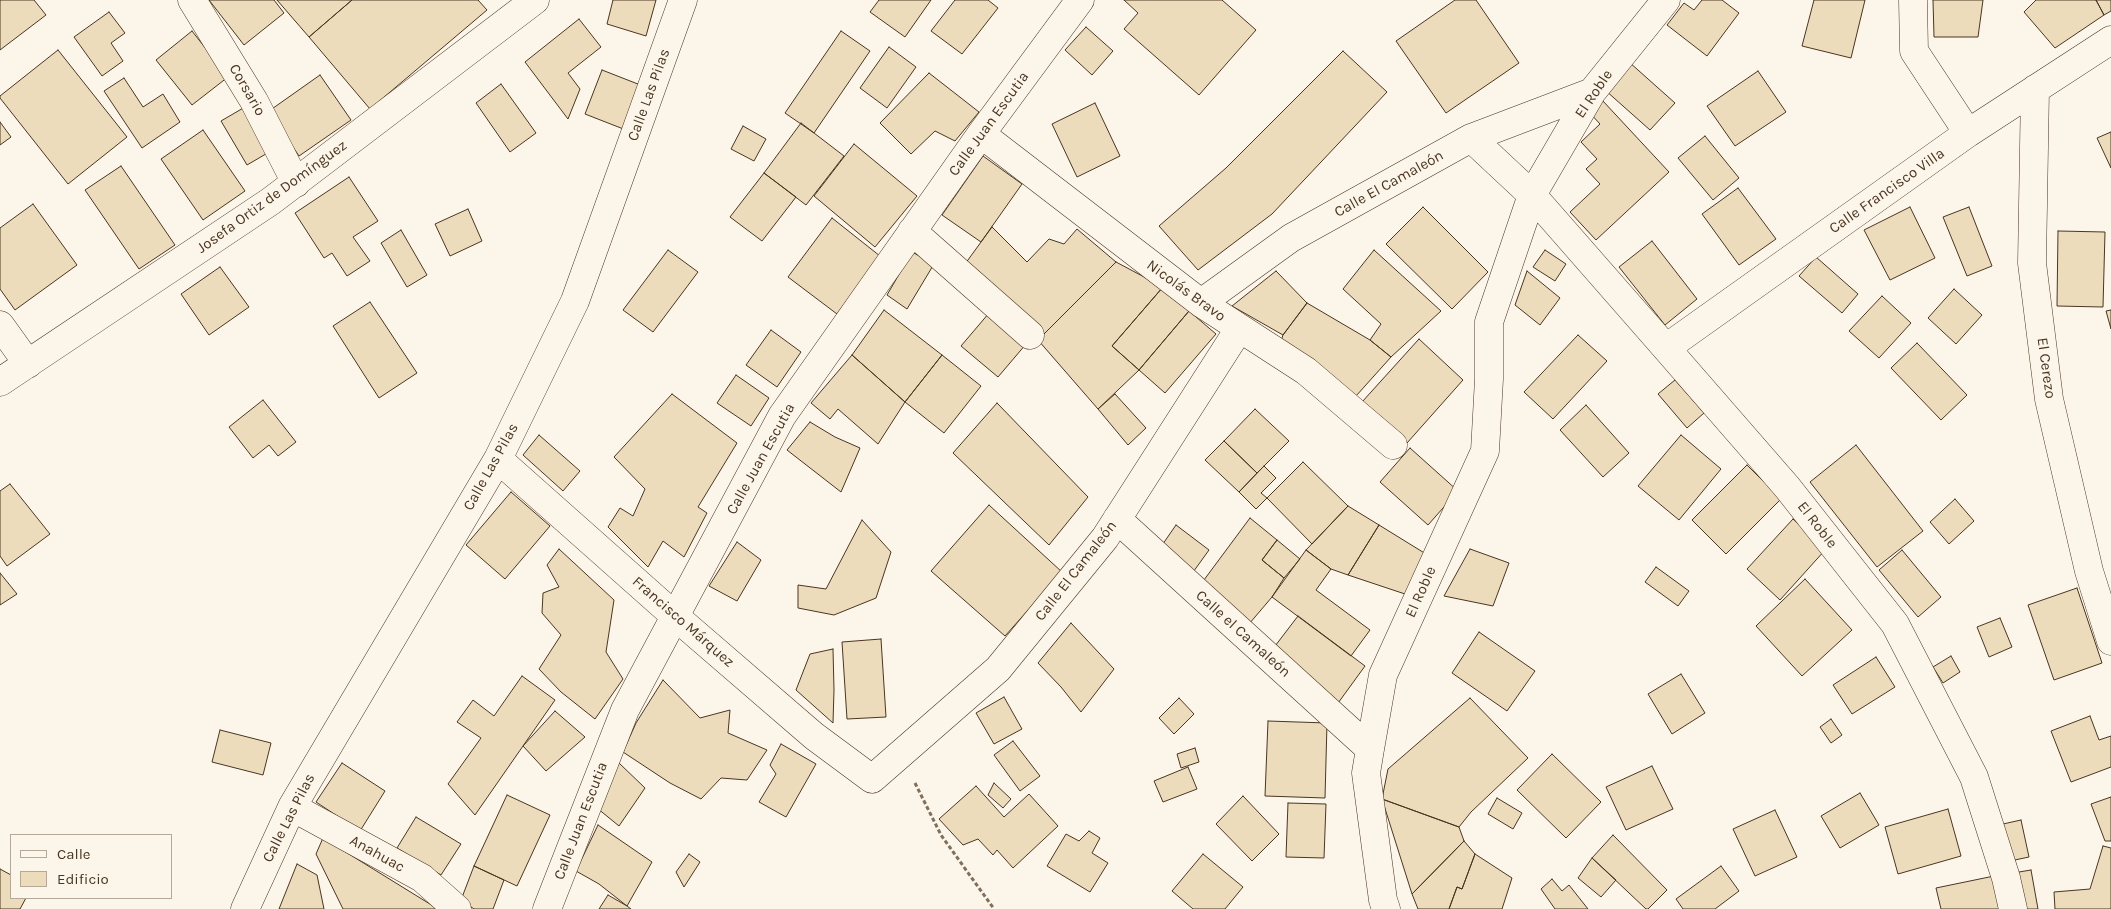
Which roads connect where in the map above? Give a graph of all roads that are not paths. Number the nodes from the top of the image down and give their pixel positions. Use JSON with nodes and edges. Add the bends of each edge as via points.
{"nodes":[{"id":1,"x":192,"y":0,"type":"edge"},
{"id":2,"x":535,"y":0,"type":"edge"},
{"id":3,"x":683,"y":0,"type":"edge"},
{"id":4,"x":1080,"y":0,"type":"edge"},
{"id":5,"x":1666,"y":0,"type":"edge"},
{"id":6,"x":1913,"y":0,"type":"edge"},
{"id":7,"x":504,"y":8,"type":"edge"},
{"id":8,"x":2111,"y":40,"type":"edge"},
{"id":9,"x":2035,"y":89,"type":"junction"},
{"id":10,"x":1592,"y":92,"type":"junction"},
{"id":11,"x":1968,"y":133,"type":"junction"},
{"id":12,"x":981,"y":134,"type":"junction"},
{"id":13,"x":1471,"y":138,"type":"junction"},
{"id":14,"x":296,"y":183,"type":"junction"},
{"id":15,"x":1532,"y":195,"type":"junction"},
{"id":16,"x":912,"y":231,"type":"junction"},
{"id":17,"x":1201,"y":303,"type":"junction"},
{"id":18,"x":0,"y":325,"type":"edge"},
{"id":19,"x":1239,"y":329,"type":"junction"},
{"id":20,"x":1030,"y":335,"type":"dead end"},
{"id":21,"x":1666,"y":348,"type":"junction"},
{"id":22,"x":28,"y":364,"type":"junction"},
{"id":23,"x":0,"y":382,"type":"edge"},
{"id":24,"x":1393,"y":445,"type":"dead end"},
{"id":25,"x":498,"y":459,"type":"junction"},
{"id":26,"x":1117,"y":519,"type":"junction"},
{"id":27,"x":676,"y":617,"type":"junction"},
{"id":28,"x":2111,"y":641,"type":"edge"},
{"id":29,"x":1370,"y":749,"type":"junction"},
{"id":30,"x":872,"y":779,"type":"joint"},
{"id":31,"x":292,"y":807,"type":"junction"},
{"id":32,"x":245,"y":909,"type":"edge"},
{"id":33,"x":457,"y":909,"type":"edge"},
{"id":34,"x":547,"y":909,"type":"edge"},
{"id":35,"x":1386,"y":909,"type":"edge"},
{"id":36,"x":2013,"y":909,"type":"edge"}],
"edges":[{"from":1,"to":14,"type":"street","name":"Corsario","via":[[254,101]]},
{"from":2,"to":7,"type":"street","name":"Josefa Ortiz de Domínguez"},
{"from":3,"to":25,"type":"street","name":"Calle Las Pilas","via":[[575,301]]},
{"from":4,"to":12,"type":"street","name":"Calle Juan Escutia"},
{"from":5,"to":10,"type":"street","name":"El Roble"},
{"from":6,"to":11,"type":"street","via":[[1914,52]]},
{"from":7,"to":14,"type":"street","name":"Josefa Ortiz de Domínguez"},
{"from":8,"to":9,"type":"street","name":"Calle Francisco Villa"},
{"from":9,"to":11,"type":"street","name":"Calle Francisco Villa"},
{"from":9,"to":28,"type":"street","name":"El Cerezo","via":[[2032,263],[2049,399],[2089,571]]},
{"from":10,"to":13,"type":"street","name":"Calle El Camaleón"},
{"from":10,"to":15,"type":"street","name":"El Roble"},
{"from":11,"to":21,"type":"street","name":"Calle Francisco Villa"},
{"from":12,"to":16,"type":"street","name":"Calle Juan Escutia"},
{"from":12,"to":17,"type":"street","name":"Nicolás Bravo"},
{"from":13,"to":15,"type":"street","name":"El Roble"},
{"from":13,"to":17,"type":"street","name":"Calle El Camaleón","via":[[1291,238]]},
{"from":14,"to":22,"type":"street","name":"Josefa Ortiz de Domínguez"},
{"from":15,"to":21,"type":"street","name":"El Roble"},
{"from":15,"to":29,"type":"street","name":"El Roble","via":[[1489,322],[1485,451],[1383,675]]},
{"from":16,"to":20,"type":"street"},
{"from":16,"to":27,"type":"street","name":"Calle Juan Escutia","via":[[782,416]]},
{"from":17,"to":19,"type":"street","name":"Nicolás Bravo"},
{"from":18,"to":22,"type":"street"},
{"from":19,"to":24,"type":"street","name":"Nicolás Bravo","via":[[1306,371]]},
{"from":19,"to":26,"type":"street","name":"Calle El Camaleón"},
{"from":21,"to":36,"type":"street","name":"El Roble","via":[[1787,487],[1895,624],[1974,777]]},
{"from":22,"to":23,"type":"street","name":"Josefa Ortiz de Domínguez"},
{"from":25,"to":27,"type":"street","name":"Francisco Márquez"},
{"from":25,"to":31,"type":"street","name":"Calle Las Pilas"},
{"from":26,"to":29,"type":"street","name":"Calle el Camaleón"},
{"from":26,"to":30,"type":"street","name":"Calle El Camaleón","via":[[998,669]]},
{"from":27,"to":30,"type":"street","name":"Francisco Márquez","via":[[814,736]]},
{"from":27,"to":34,"type":"street","name":"Calle Juan Escutia","via":[[625,710]]},
{"from":29,"to":35,"type":"street","name":"El Roble","via":[[1366,773]]},
{"from":31,"to":32,"type":"street","name":"Calle Las Pilas"},
{"from":31,"to":33,"type":"street","name":"Anahuac","via":[[422,878]]}]}
